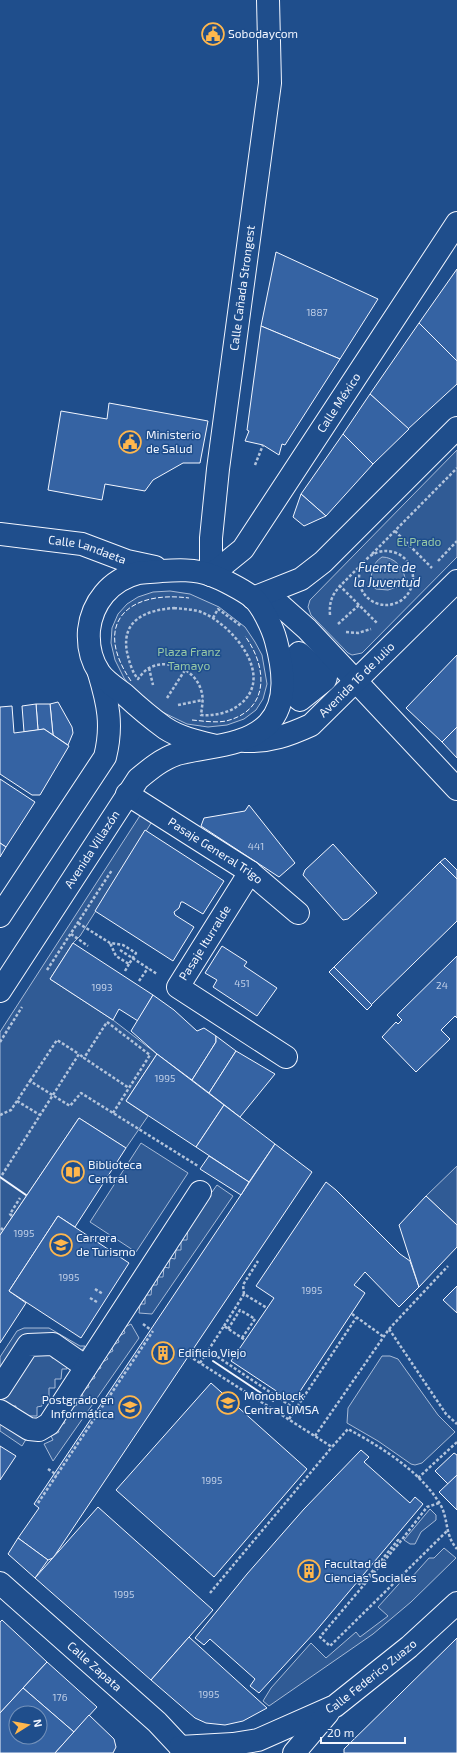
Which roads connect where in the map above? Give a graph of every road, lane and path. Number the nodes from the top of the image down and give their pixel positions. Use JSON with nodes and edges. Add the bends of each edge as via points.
{"nodes":[{"id":1,"x":268,"y":0,"type":"edge"},
{"id":2,"x":457,"y":223,"type":"edge"},
{"id":3,"x":457,"y":428,"type":"edge"},
{"id":4,"x":263,"y":445,"type":"dead end"},
{"id":5,"x":256,"y":465,"type":"dead end"},
{"id":6,"x":457,"y":468,"type":"edge"},
{"id":7,"x":395,"y":531,"type":"junction"},
{"id":8,"x":0,"y":534,"type":"edge"},
{"id":9,"x":457,"y":541,"type":"edge"},
{"id":10,"x":370,"y":556,"type":"junction"},
{"id":11,"x":364,"y":562,"type":"junction"},
{"id":12,"x":172,"y":570,"type":"junction"},
{"id":13,"x":211,"y":575,"type":"junction"},
{"id":14,"x":457,"y":581,"type":"edge"},
{"id":15,"x":333,"y":584,"type":"dead end"},
{"id":16,"x":340,"y":586,"type":"junction"},
{"id":17,"x":253,"y":598,"type":"junction"},
{"id":18,"x":359,"y":605,"type":"junction"},
{"id":19,"x":330,"y":615,"type":"junction"},
{"id":20,"x":325,"y":616,"type":"dead end"},
{"id":21,"x":213,"y":618,"type":"junction"},
{"id":22,"x":338,"y":624,"type":"junction"},
{"id":23,"x":243,"y":629,"type":"dead end"},
{"id":24,"x":185,"y":670,"type":"junction"},
{"id":25,"x":99,"y":673,"type":"junction"},
{"id":26,"x":354,"y":682,"type":"junction"},
{"id":27,"x":203,"y":700,"type":"junction"},
{"id":28,"x":164,"y":702,"type":"dead end"},
{"id":29,"x":173,"y":706,"type":"dead end"},
{"id":30,"x":238,"y":741,"type":"junction"},
{"id":31,"x":216,"y":746,"type":"junction"},
{"id":32,"x":457,"y":789,"type":"edge"},
{"id":33,"x":127,"y":794,"type":"junction"},
{"id":34,"x":250,"y":872,"type":"junction"},
{"id":35,"x":298,"y":914,"type":"dead end"},
{"id":36,"x":0,"y":916,"type":"edge"},
{"id":37,"x":78,"y":923,"type":"dead end"},
{"id":38,"x":71,"y":934,"type":"dead end"},
{"id":39,"x":110,"y":943,"type":"junction"},
{"id":40,"x":88,"y":946,"type":"dead end"},
{"id":41,"x":120,"y":950,"type":"dead end"},
{"id":42,"x":132,"y":958,"type":"junction"},
{"id":43,"x":129,"y":964,"type":"junction"},
{"id":44,"x":148,"y":968,"type":"junction"},
{"id":45,"x":125,"y":971,"type":"dead end"},
{"id":46,"x":139,"y":981,"type":"dead end"},
{"id":47,"x":178,"y":987,"type":"junction"},
{"id":48,"x":0,"y":991,"type":"edge"},
{"id":49,"x":79,"y":1054,"type":"junction"},
{"id":50,"x":286,"y":1057,"type":"dead end"},
{"id":51,"x":84,"y":1058,"type":"junction"},
{"id":52,"x":30,"y":1081,"type":"junction"},
{"id":53,"x":129,"y":1088,"type":"junction"},
{"id":54,"x":52,"y":1095,"type":"junction"},
{"id":55,"x":16,"y":1101,"type":"junction"},
{"id":56,"x":113,"y":1113,"type":"junction"},
{"id":57,"x":0,"y":1115,"type":"edge"},
{"id":58,"x":40,"y":1115,"type":"junction"},
{"id":59,"x":2,"y":1175,"type":"dead end"},
{"id":60,"x":198,"y":1182,"type":"joint"},
{"id":61,"x":20,"y":1198,"type":"dead end"},
{"id":62,"x":12,"y":1216,"type":"dead end"},
{"id":63,"x":258,"y":1260,"type":"dead end"},
{"id":64,"x":448,"y":1266,"type":"dead end"},
{"id":65,"x":244,"y":1294,"type":"junction"},
{"id":66,"x":267,"y":1308,"type":"dead end"},
{"id":67,"x":352,"y":1314,"type":"dead end"},
{"id":68,"x":356,"y":1318,"type":"junction"},
{"id":69,"x":224,"y":1326,"type":"junction"},
{"id":70,"x":228,"y":1329,"type":"junction"},
{"id":71,"x":389,"y":1329,"type":"junction"},
{"id":72,"x":153,"y":1331,"type":"dead end"},
{"id":73,"x":384,"y":1337,"type":"junction"},
{"id":74,"x":209,"y":1351,"type":"junction"},
{"id":75,"x":188,"y":1356,"type":"dead end"},
{"id":76,"x":200,"y":1363,"type":"junction"},
{"id":77,"x":86,"y":1366,"type":"junction"},
{"id":78,"x":0,"y":1388,"type":"edge"},
{"id":79,"x":295,"y":1409,"type":"junction"},
{"id":80,"x":0,"y":1411,"type":"edge"},
{"id":81,"x":289,"y":1419,"type":"junction"},
{"id":82,"x":457,"y":1424,"type":"edge"},
{"id":83,"x":315,"y":1436,"type":"junction"},
{"id":84,"x":457,"y":1442,"type":"edge"},
{"id":85,"x":332,"y":1447,"type":"junction"},
{"id":86,"x":48,"y":1469,"type":"dead end"},
{"id":87,"x":57,"y":1475,"type":"junction"},
{"id":88,"x":418,"y":1478,"type":"junction"},
{"id":89,"x":38,"y":1503,"type":"dead end"},
{"id":90,"x":439,"y":1503,"type":"junction"},
{"id":91,"x":447,"y":1531,"type":"junction"},
{"id":92,"x":400,"y":1542,"type":"junction"},
{"id":93,"x":457,"y":1549,"type":"edge"},
{"id":94,"x":0,"y":1583,"type":"edge"},
{"id":95,"x":358,"y":1583,"type":"dead end"},
{"id":96,"x":210,"y":1593,"type":"dead end"},
{"id":97,"x":457,"y":1603,"type":"edge"},
{"id":98,"x":335,"y":1706,"type":"junction"},
{"id":99,"x":179,"y":1751,"type":"edge"},
{"id":100,"x":294,"y":1753,"type":"edge"}],
"edges":[{"from":1,"to":13,"type":"main road","name":"Calle Cañada Strongest","via":[[270,83],[218,469],[211,538]]},
{"from":2,"to":13,"type":"main road","name":"Calle México","via":[[243,549]]},
{"from":3,"to":17,"type":"main road","via":[[323,562],[301,578]]},
{"from":4,"to":5,"type":"path"},
{"from":6,"to":7,"type":"path"},
{"from":7,"to":9,"type":"path","via":[[432,568]]},
{"from":7,"to":10,"type":"path"},
{"from":8,"to":12,"type":"main road","name":"Calle Landaeta","via":[[82,544],[127,561]]},
{"from":10,"to":11,"type":"path"},
{"from":10,"to":11,"type":"path","via":[[389,550],[406,559],[411,566],[413,579],[410,592],[405,598],[389,606],[380,605],[365,596],[359,580]]},
{"from":11,"to":16,"type":"path"},
{"from":12,"to":13,"type":"main road"},
{"from":12,"to":25,"type":"main road","via":[[138,573],[105,592],[98,601],[90,621],[89,636],[90,651]]},
{"from":13,"to":17,"type":"main road"},
{"from":14,"to":26,"type":"main road","name":"Avenida 16 de Julio"},
{"from":15,"to":16,"type":"path"},
{"from":16,"to":18,"type":"path"},
{"from":16,"to":19,"type":"path","via":[[332,595]]},
{"from":17,"to":26,"type":"main road","via":[[280,605],[307,629]]},
{"from":17,"to":30,"type":"main road","via":[[267,618],[274,634],[283,675],[282,694],[278,710],[269,723],[258,732]]},
{"from":18,"to":22,"type":"path"},
{"from":18,"to":22,"type":"path","via":[[378,626],[358,633],[346,632]]},
{"from":19,"to":20,"type":"path"},
{"from":19,"to":22,"type":"path"},
{"from":21,"to":23,"type":"path","via":[[218,609]]},
{"from":21,"to":24,"type":"path","via":[[195,611],[174,608],[149,612],[132,624],[127,633],[129,660],[138,679],[149,668],[161,665],[173,665]]},
{"from":21,"to":27,"type":"path","via":[[234,634],[242,646],[248,657],[253,680],[250,692],[234,709],[221,714],[201,715]]},
{"from":24,"to":27,"type":"path","via":[[194,678]]},
{"from":24,"to":28,"type":"path"},
{"from":25,"to":31,"type":"main road","via":[[166,729],[194,741]]},
{"from":25,"to":36,"type":"main road","via":[[110,717],[105,757]]},
{"from":26,"to":30,"type":"main road","name":"Avenida 16 de Julio","via":[[311,725],[283,737],[261,742]]},
{"from":26,"to":32,"type":"main road"},
{"from":27,"to":29,"type":"path"},
{"from":30,"to":31,"type":"main road"},
{"from":31,"to":33,"type":"main road","name":"Avenida Villazón","via":[[176,755],[156,764],[138,779]]},
{"from":33,"to":34,"type":"main road","name":"Pasaje General Trigo"},
{"from":33,"to":48,"type":"main road","name":"Avenida Villazón"},
{"from":34,"to":35,"type":"main road","name":"Pasaje General Trigo"},
{"from":34,"to":47,"type":"main road","name":"Pasaje Iturralde"},
{"from":37,"to":39,"type":"path"},
{"from":38,"to":40,"type":"path"},
{"from":39,"to":42,"type":"path","via":[[123,945],[136,953]]},
{"from":39,"to":43,"type":"path","via":[[116,956]]},
{"from":41,"to":42,"type":"path"},
{"from":42,"to":43,"type":"path"},
{"from":42,"to":44,"type":"path"},
{"from":43,"to":45,"type":"path"},
{"from":44,"to":46,"type":"path"},
{"from":44,"to":47,"type":"path"},
{"from":47,"to":50,"type":"main road","name":"Pasaje Iturralde"},
{"from":49,"to":51,"type":"path"},
{"from":49,"to":52,"type":"path","via":[[57,1040]]},
{"from":49,"to":54,"type":"path"},
{"from":51,"to":53,"type":"path"},
{"from":51,"to":53,"type":"path","via":[[106,1022],[150,1055]]},
{"from":52,"to":54,"type":"path"},
{"from":52,"to":55,"type":"path"},
{"from":53,"to":56,"type":"path"},
{"from":54,"to":56,"type":"path","via":[[70,1106],[80,1092]]},
{"from":54,"to":58,"type":"path"},
{"from":55,"to":57,"type":"path","via":[[11,1110]]},
{"from":55,"to":58,"type":"path"},
{"from":56,"to":60,"type":"path","via":[[198,1166]]},
{"from":58,"to":59,"type":"path"},
{"from":60,"to":77,"type":"main road"},
{"from":61,"to":62,"type":"path","via":[[10,1214]]},
{"from":63,"to":65,"type":"path","via":[[243,1285]]},
{"from":64,"to":71,"type":"path"},
{"from":65,"to":66,"type":"path"},
{"from":65,"to":69,"type":"path"},
{"from":67,"to":68,"type":"path"},
{"from":68,"to":73,"type":"path"},
{"from":68,"to":79,"type":"path"},
{"from":69,"to":70,"type":"path"},
{"from":69,"to":74,"type":"path"},
{"from":70,"to":70,"type":"path","via":[[244,1339],[254,1319],[240,1310]]},
{"from":71,"to":73,"type":"path"},
{"from":71,"to":82,"type":"path","via":[[446,1414]]},
{"from":72,"to":87,"type":"path"},
{"from":73,"to":83,"type":"path"},
{"from":74,"to":76,"type":"path"},
{"from":74,"to":79,"type":"path"},
{"from":75,"to":76,"type":"path"},
{"from":76,"to":81,"type":"path"},
{"from":77,"to":78,"type":"main road","via":[[53,1344],[28,1345]]},
{"from":77,"to":80,"type":"main road","via":[[49,1424],[39,1430],[29,1429]]},
{"from":79,"to":81,"type":"path"},
{"from":81,"to":83,"type":"path"},
{"from":83,"to":85,"type":"path"},
{"from":84,"to":88,"type":"path"},
{"from":85,"to":88,"type":"path","via":[[348,1429],[378,1446]]},
{"from":85,"to":96,"type":"path"},
{"from":86,"to":87,"type":"path"},
{"from":87,"to":89,"type":"path"},
{"from":88,"to":90,"type":"path"},
{"from":90,"to":91,"type":"path","via":[[445,1514]]},
{"from":90,"to":92,"type":"path","via":[[427,1507]]},
{"from":91,"to":92,"type":"path","via":[[330,1646],[320,1637]]},
{"from":91,"to":93,"type":"path"},
{"from":92,"to":95,"type":"path","via":[[398,1540],[361,1585]]},
{"from":94,"to":99,"type":"main road","name":"Calle Zapata","via":[[157,1722]]},
{"from":97,"to":98,"type":"main road","name":"Calle Federico Zuazo","via":[[409,1647]]},
{"from":98,"to":99,"type":"main road","name":"Calle Federico Zuazo","via":[[258,1740]]},
{"from":98,"to":100,"type":"main road"}]}
